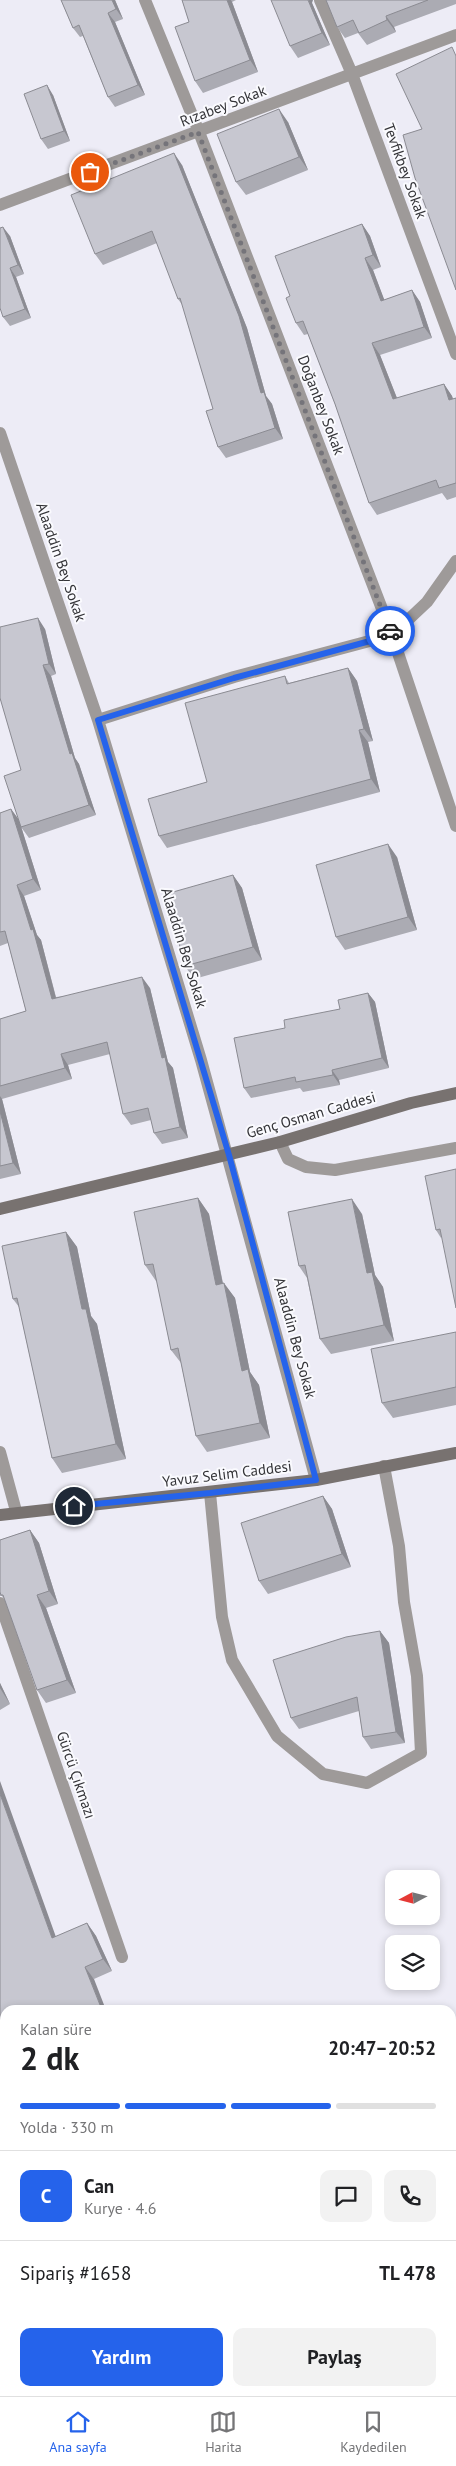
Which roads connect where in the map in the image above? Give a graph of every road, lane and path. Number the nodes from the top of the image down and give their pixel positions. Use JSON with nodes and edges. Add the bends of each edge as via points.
{"nodes":[{"id":1,"x":145,"y":0,"type":"edge"},
{"id":2,"x":320,"y":0,"type":"edge"},
{"id":3,"x":456,"y":35,"type":"edge"},
{"id":4,"x":352,"y":74,"type":"junction"},
{"id":5,"x":198,"y":132,"type":"junction"},
{"id":6,"x":0,"y":205,"type":"edge"},
{"id":7,"x":456,"y":354,"type":"edge"},
{"id":8,"x":0,"y":433,"type":"edge"},
{"id":9,"x":456,"y":561,"type":"edge"},
{"id":10,"x":392,"y":635,"type":"junction"},
{"id":11,"x":98,"y":720,"type":"junction"},
{"id":12,"x":456,"y":826,"type":"edge"},
{"id":13,"x":456,"y":1093,"type":"edge"},
{"id":14,"x":280,"y":1142,"type":"junction"},
{"id":15,"x":456,"y":1148,"type":"edge"},
{"id":16,"x":229,"y":1155,"type":"junction"},
{"id":17,"x":0,"y":1209,"type":"edge"},
{"id":18,"x":0,"y":1452,"type":"edge"},
{"id":19,"x":456,"y":1453,"type":"edge"},
{"id":20,"x":384,"y":1466,"type":"junction"},
{"id":21,"x":316,"y":1480,"type":"junction"},
{"id":22,"x":210,"y":1493,"type":"junction"},
{"id":23,"x":16,"y":1511,"type":"junction"},
{"id":24,"x":0,"y":1515,"type":"edge"},
{"id":25,"x":0,"y":1603,"type":"edge"},
{"id":26,"x":122,"y":1958,"type":"dead end"}],
"edges":[{"from":1,"to":5,"type":"street","name":"Doğanbey Sokak"},
{"from":2,"to":4,"type":"street","name":"Tevfikbey Sokak"},
{"from":3,"to":4,"type":"street","name":"Rızabey Sokak"},
{"from":4,"to":5,"type":"street","name":"Rızabey Sokak"},
{"from":4,"to":7,"type":"street","name":"Tevfikbey Sokak"},
{"from":5,"to":6,"type":"street","name":"Rızabey Sokak"},
{"from":5,"to":10,"type":"street","name":"Doğanbey Sokak"},
{"from":8,"to":11,"type":"street","name":"Alaaddin Bey Sokak"},
{"from":9,"to":10,"type":"street","via":[[427,602]]},
{"from":10,"to":11,"type":"street","via":[[234,678]]},
{"from":10,"to":12,"type":"street","name":"Doğanbey Sokak"},
{"from":11,"to":16,"type":"street","name":"Alaaddin Bey Sokak"},
{"from":13,"to":14,"type":"street","name":"Genç Osman Caddesi"},
{"from":14,"to":15,"type":"street","via":[[288,1158],[306,1167],[335,1170]]},
{"from":14,"to":16,"type":"street","name":"Genç Osman Caddesi"},
{"from":16,"to":17,"type":"street","name":"Genç Osman Caddesi"},
{"from":16,"to":21,"type":"street","name":"Alaaddin Bey Sokak"},
{"from":18,"to":23,"type":"street"},
{"from":19,"to":20,"type":"street","name":"Yavuz Selim Caddesi"},
{"from":20,"to":21,"type":"street","name":"Yavuz Selim Caddesi"},
{"from":20,"to":22,"type":"street","via":[[417,1676],[421,1753],[367,1783],[323,1774],[277,1736],[232,1660],[222,1617]]},
{"from":21,"to":22,"type":"street","name":"Yavuz Selim Caddesi"},
{"from":22,"to":23,"type":"street","name":"Yavuz Selim Caddesi"},
{"from":23,"to":24,"type":"street","name":"Yavuz Selim Caddesi"},
{"from":25,"to":26,"type":"street","name":"Gürcü Çıkmazı"}]}
